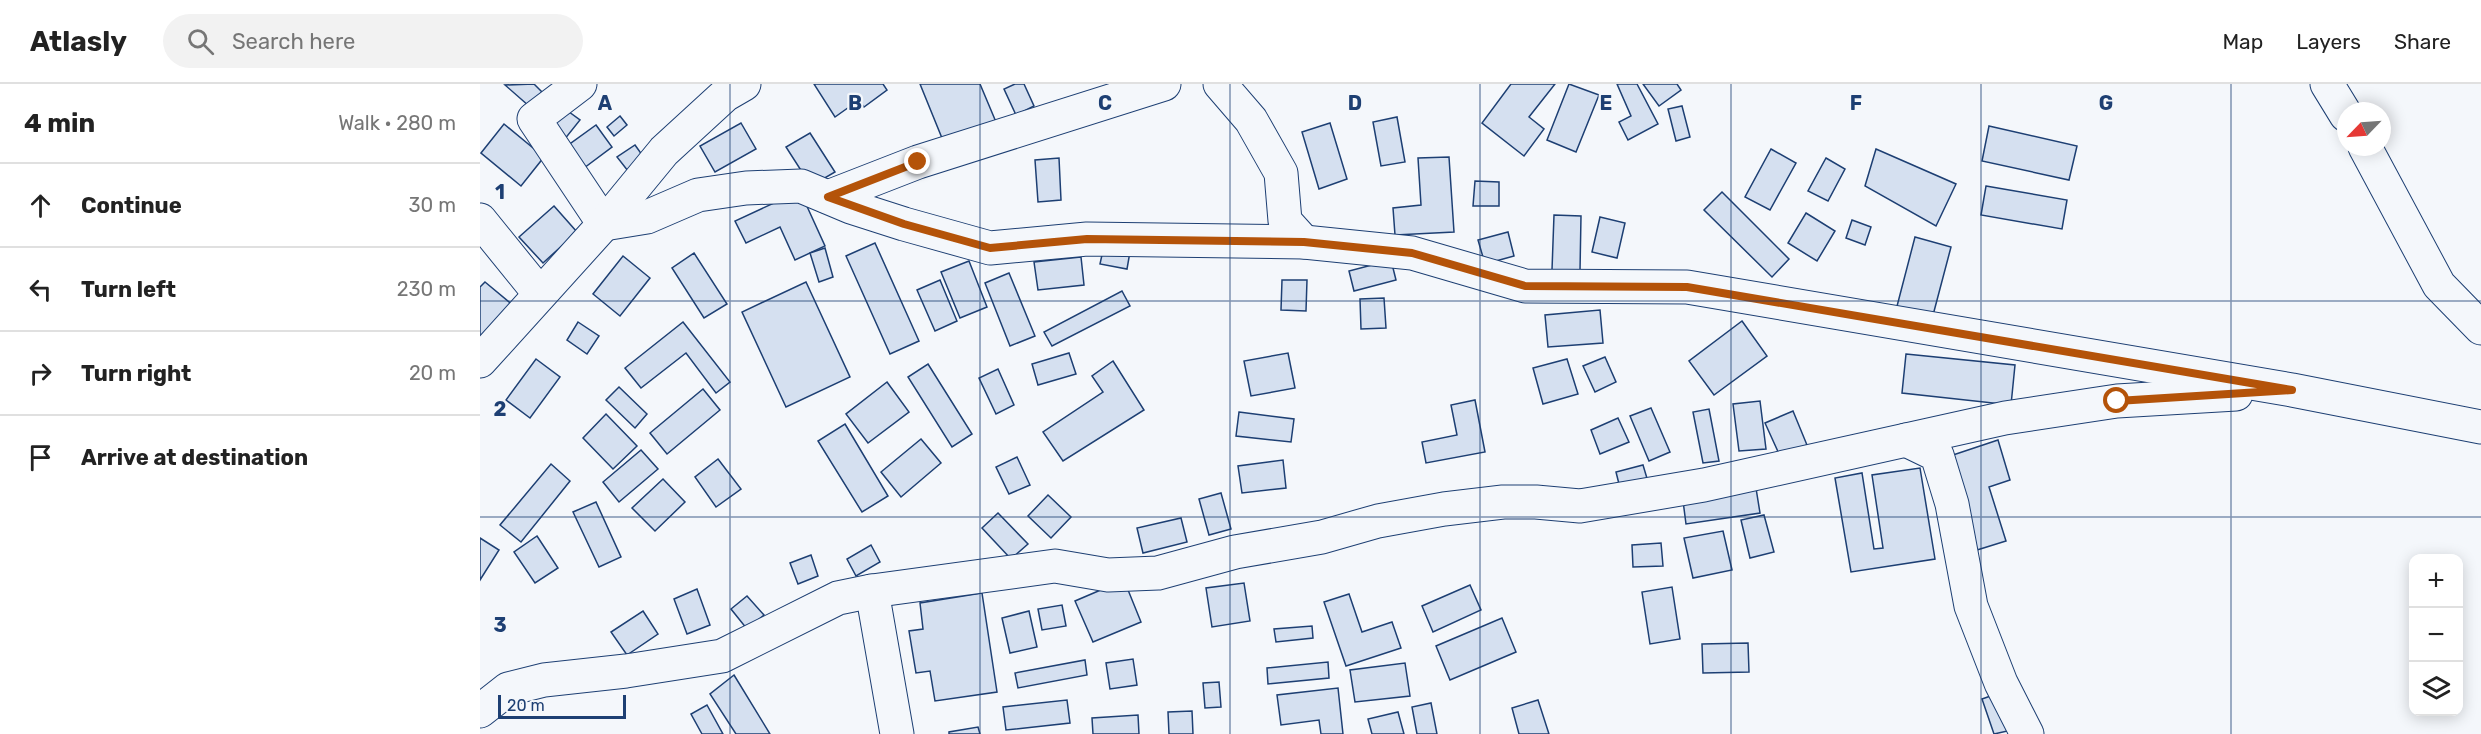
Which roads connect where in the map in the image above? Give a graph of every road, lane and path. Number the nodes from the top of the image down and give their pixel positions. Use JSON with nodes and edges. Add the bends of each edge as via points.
{"nodes":[{"id":1,"x":580,"y":84,"type":"edge"},
{"id":2,"x":744,"y":84,"type":"edge"},
{"id":3,"x":1164,"y":84,"type":"edge"},
{"id":4,"x":1220,"y":84,"type":"edge"},
{"id":5,"x":2327,"y":84,"type":"edge"},
{"id":6,"x":2338,"y":102,"type":"edge"},
{"id":7,"x":2370,"y":156,"type":"edge"},
{"id":8,"x":828,"y":197,"type":"junction"},
{"id":9,"x":480,"y":220,"type":"edge"},
{"id":10,"x":604,"y":224,"type":"junction"},
{"id":11,"x":1304,"y":242,"type":"junction"},
{"id":12,"x":540,"y":294,"type":"junction"},
{"id":13,"x":2481,"y":328,"type":"edge"},
{"id":14,"x":480,"y":361,"type":"edge"},
{"id":15,"x":2292,"y":390,"type":"junction"},
{"id":16,"x":2481,"y":427,"type":"edge"},
{"id":17,"x":1906,"y":440,"type":"junction"},
{"id":18,"x":872,"y":591,"type":"junction"},
{"id":19,"x":480,"y":711,"type":"edge"},
{"id":20,"x":897,"y":734,"type":"edge"},
{"id":21,"x":2027,"y":734,"type":"edge"}],
"edges":[{"from":1,"to":10,"type":"street","via":[[534,119]]},
{"from":2,"to":10,"type":"street","via":[[725,95],[664,151]]},
{"from":3,"to":8,"type":"street","via":[[918,162]]},
{"from":4,"to":11,"type":"street","via":[[1251,120],[1281,172],[1285,221]]},
{"from":5,"to":6,"type":"street"},
{"from":7,"to":13,"type":"street","via":[[2439,285]]},
{"from":8,"to":10,"type":"street","via":[[801,186],[746,188],[698,195],[646,216]]},
{"from":8,"to":11,"type":"street","via":[[990,248],[1087,239]]},
{"from":9,"to":12,"type":"street"},
{"from":10,"to":12,"type":"street"},
{"from":11,"to":15,"type":"street","via":[[1412,253],[1525,286],[1687,287]]},
{"from":12,"to":14,"type":"street"},
{"from":15,"to":16,"type":"street"},
{"from":15,"to":17,"type":"street","via":[[2117,401],[2005,418]]},
{"from":17,"to":18,"type":"street","via":[[1628,499],[1580,506],[1503,502],[1444,509],[1235,552],[1158,573],[1108,575],[1055,566]]},
{"from":17,"to":21,"type":"street","via":[[1937,455],[1952,504],[1971,606],[2001,683]]},
{"from":18,"to":19,"type":"street","via":[[838,598],[722,656],[543,680],[508,688]]},
{"from":18,"to":20,"type":"street"}]}
